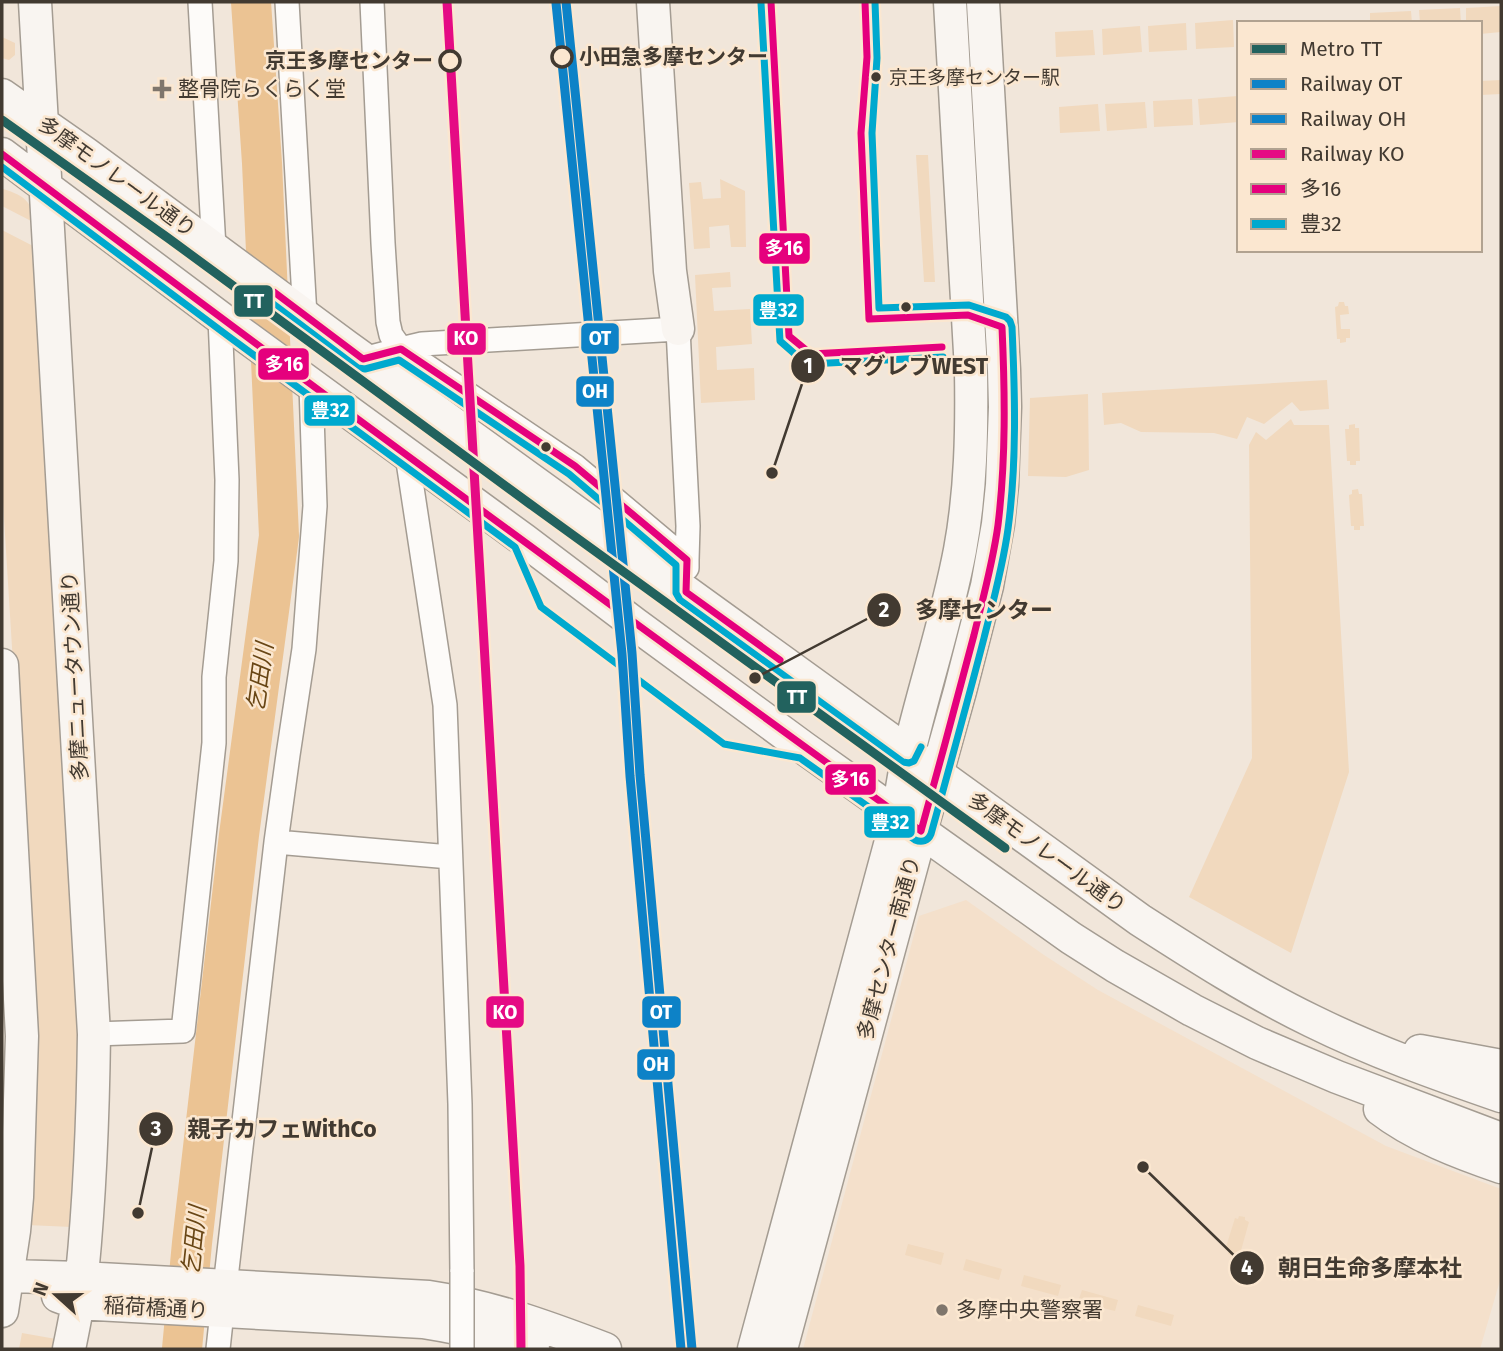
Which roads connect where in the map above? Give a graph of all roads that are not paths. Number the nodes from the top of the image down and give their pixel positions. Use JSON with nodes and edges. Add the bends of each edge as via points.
{"nodes":[{"id":1,"x":36,"y":2,"type":"edge"},
{"id":2,"x":200,"y":2,"type":"edge"},
{"id":3,"x":287,"y":2,"type":"edge"},
{"id":4,"x":372,"y":2,"type":"edge"},
{"id":5,"x":653,"y":2,"type":"edge"},
{"id":6,"x":950,"y":2,"type":"edge"},
{"id":7,"x":983,"y":2,"type":"edge"},
{"id":8,"x":2,"y":95,"type":"edge"},
{"id":9,"x":43,"y":123,"type":"junction"},
{"id":10,"x":2,"y":154,"type":"edge"},
{"id":11,"x":47,"y":189,"type":"junction"},
{"id":12,"x":222,"y":254,"type":"junction"},
{"id":13,"x":297,"y":309,"type":"junction"},
{"id":14,"x":227,"y":323,"type":"junction"},
{"id":15,"x":678,"y":329,"type":"junction"},
{"id":16,"x":401,"y":349,"type":"junction"},
{"id":17,"x":363,"y":359,"type":"junction"},
{"id":18,"x":302,"y":378,"type":"junction"},
{"id":19,"x":407,"y":455,"type":"junction"},
{"id":20,"x":687,"y":560,"type":"junction"},
{"id":21,"x":686,"y":592,"type":"junction"},
{"id":22,"x":2,"y":665,"type":"edge"},
{"id":23,"x":908,"y":753,"type":"junction"},
{"id":24,"x":937,"y":773,"type":"junction"},
{"id":25,"x":909,"y":823,"type":"junction"},
{"id":26,"x":276,"y":842,"type":"junction"},
{"id":27,"x":450,"y":857,"type":"junction"},
{"id":28,"x":94,"y":1034,"type":"junction"},
{"id":29,"x":12,"y":1035,"type":"edge"},
{"id":30,"x":1353,"y":1040,"type":"junction"},
{"id":31,"x":1501,"y":1066,"type":"edge"},
{"id":32,"x":1336,"y":1077,"type":"junction"},
{"id":33,"x":1501,"y":1096,"type":"edge"},
{"id":34,"x":1501,"y":1139,"type":"edge"},
{"id":35,"x":1501,"y":1167,"type":"edge"},
{"id":36,"x":5,"y":1276,"type":"edge"},
{"id":37,"x":79,"y":1290,"type":"junction"},
{"id":38,"x":215,"y":1299,"type":"junction"},
{"id":39,"x":2,"y":1311,"type":"edge"},
{"id":40,"x":69,"y":1349,"type":"edge"},
{"id":41,"x":218,"y":1349,"type":"edge"},
{"id":42,"x":462,"y":1349,"type":"edge"},
{"id":43,"x":533,"y":1349,"type":"edge"},
{"id":44,"x":605,"y":1349,"type":"edge"},
{"id":45,"x":754,"y":1349,"type":"edge"},
{"id":46,"x":781,"y":1349,"type":"edge"}],
"edges":[{"from":1,"to":9,"type":"main road","name":"多摩ニュータウン通り"},
{"from":2,"to":12,"type":"street"},
{"from":3,"to":13,"type":"street"},
{"from":4,"to":16,"type":"street","via":[[388,322]]},
{"from":5,"to":15,"type":"main road","via":[[670,271]]},
{"from":6,"to":23,"type":"main road","name":"多摩センター南通り","via":[[970,357],[969,481],[955,577]]},
{"from":7,"to":24,"type":"main road","name":"多摩センター南通り","via":[[1002,327],[1002,485],[986,586]]},
{"from":8,"to":9,"type":"main road","name":"多摩モノレール通り"},
{"from":9,"to":11,"type":"main road","name":"多摩ニュータウン通り"},
{"from":9,"to":12,"type":"main road","name":"多摩モノレール通り"},
{"from":10,"to":11,"type":"main road"},
{"from":11,"to":14,"type":"main road"},
{"from":11,"to":28,"type":"main road","name":"多摩ニュータウン通り"},
{"from":12,"to":13,"type":"main road","name":"多摩モノレール通り"},
{"from":13,"to":17,"type":"main road","name":"多摩モノレール通り"},
{"from":14,"to":18,"type":"main road"},
{"from":14,"to":28,"type":"street","via":[[226,561],[214,677],[214,743],[183,1031]]},
{"from":15,"to":16,"type":"street"},
{"from":15,"to":20,"type":"street"},
{"from":16,"to":17,"type":"street"},
{"from":16,"to":20,"type":"street","via":[[575,466]]},
{"from":17,"to":21,"type":"main road","name":"多摩モノレール通り"},
{"from":18,"to":19,"type":"main road"},
{"from":18,"to":26,"type":"street","via":[[315,506],[304,649]]},
{"from":19,"to":25,"type":"main road"},
{"from":19,"to":27,"type":"street","via":[[445,705]]},
{"from":20,"to":21,"type":"street"},
{"from":21,"to":23,"type":"main road","name":"多摩モノレール通り"},
{"from":22,"to":29,"type":"main road"},
{"from":23,"to":24,"type":"main road","name":"多摩モノレール通り"},
{"from":23,"to":25,"type":"main road","name":"多摩センター南通り"},
{"from":24,"to":25,"type":"main road","name":"多摩センター南通り"},
{"from":24,"to":30,"type":"main road","name":"多摩モノレール通り","via":[[1140,920],[1206,962]]},
{"from":25,"to":32,"type":"main road","via":[[1115,966],[1203,1016]]},
{"from":25,"to":45,"type":"main road","name":"多摩センター南通り"},
{"from":25,"to":46,"type":"main road","name":"多摩センター南通り"},
{"from":26,"to":27,"type":"street"},
{"from":26,"to":38,"type":"street"},
{"from":27,"to":42,"type":"street","bridge":true,"via":[[460,1104]]},
{"from":28,"to":37,"type":"main road","name":"多摩ニュータウン通り","via":[[92,1134]]},
{"from":29,"to":36,"type":"main road","via":[[20,1124],[17,1198]]},
{"from":30,"to":31,"type":"main road"},
{"from":30,"to":33,"type":"main road","name":"多摩モノレール通り"},
{"from":32,"to":34,"type":"main road"},
{"from":32,"to":35,"type":"main road","via":[[1396,1121]]},
{"from":36,"to":37,"type":"main road","name":"稲荷橋通り"},
{"from":36,"to":39,"type":"main road"},
{"from":37,"to":38,"type":"main road","name":"稲荷橋通り"},
{"from":37,"to":40,"type":"main road","name":"多摩ニュータウン通り"},
{"from":38,"to":41,"type":"street"},
{"from":38,"to":43,"type":"main road","name":"稲荷橋通り","via":[[453,1326]]},
{"from":38,"to":44,"type":"main road","name":"稲荷橋通り","via":[[397,1294],[455,1301],[536,1323]]}]}
